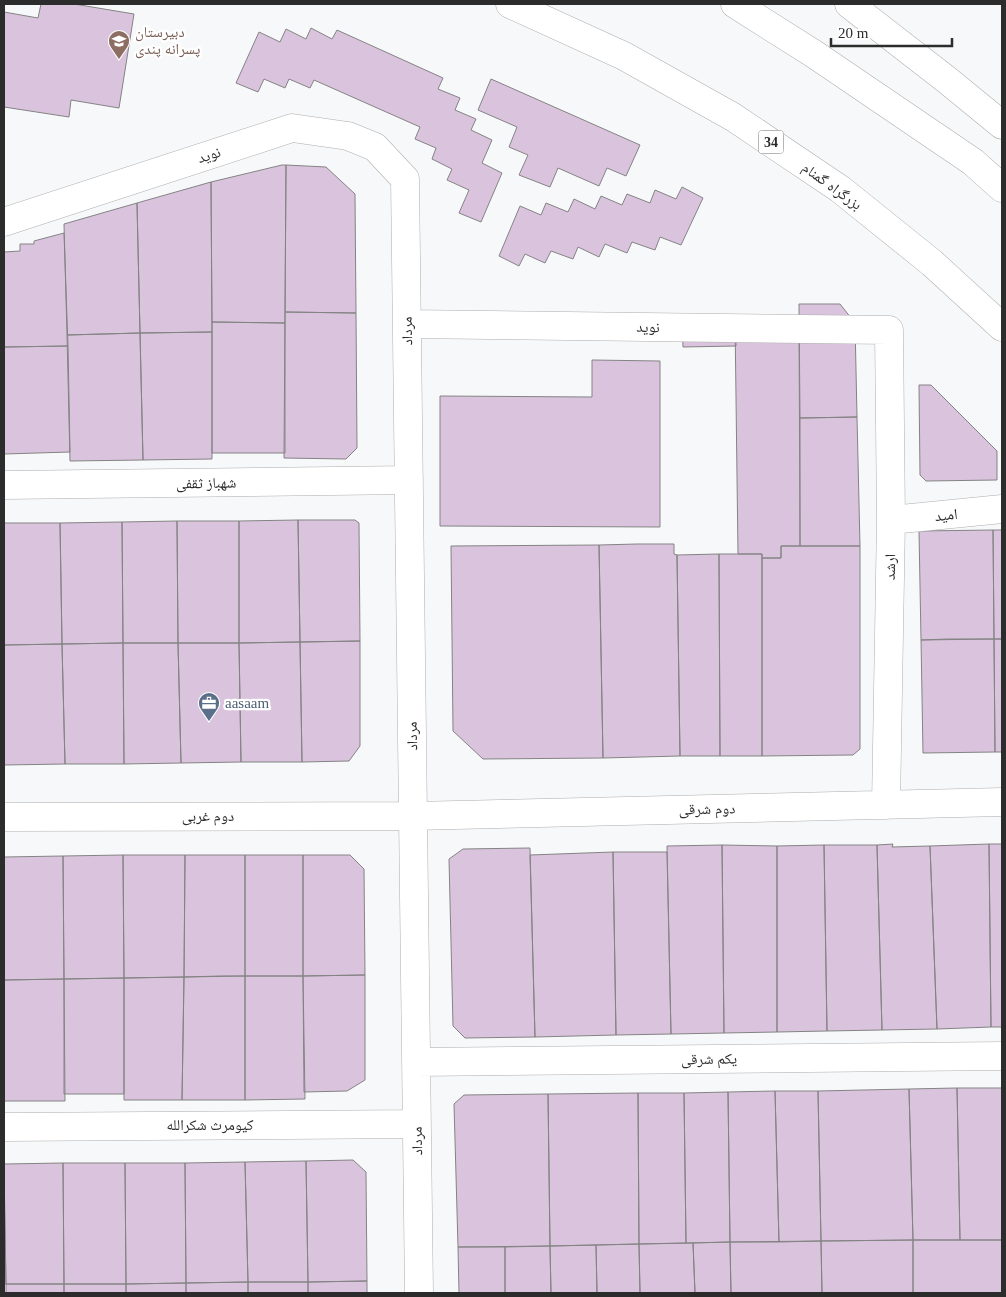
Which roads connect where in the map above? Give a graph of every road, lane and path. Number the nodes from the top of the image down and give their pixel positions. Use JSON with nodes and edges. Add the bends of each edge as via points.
{"nodes":[{"id":1,"x":510,"y":4,"type":"edge"},
{"id":2,"x":736,"y":4,"type":"edge"},
{"id":3,"x":849,"y":4,"type":"edge"},
{"id":4,"x":1002,"y":125,"type":"edge"},
{"id":5,"x":405,"y":178,"type":"joint"},
{"id":6,"x":1002,"y":188,"type":"edge"},
{"id":7,"x":4,"y":222,"type":"edge"},
{"id":8,"x":407,"y":324,"type":"junction"},
{"id":9,"x":1002,"y":328,"type":"edge"},
{"id":10,"x":889,"y":330,"type":"joint"},
{"id":11,"x":409,"y":480,"type":"junction"},
{"id":12,"x":4,"y":486,"type":"edge"},
{"id":13,"x":1002,"y":509,"type":"edge"},
{"id":14,"x":891,"y":520,"type":"junction"},
{"id":15,"x":1002,"y":802,"type":"edge"},
{"id":16,"x":886,"y":805,"type":"junction"},
{"id":17,"x":413,"y":816,"type":"junction"},
{"id":18,"x":4,"y":817,"type":"edge"},
{"id":19,"x":1002,"y":1056,"type":"edge"},
{"id":20,"x":416,"y":1062,"type":"junction"},
{"id":21,"x":416,"y":1124,"type":"junction"},
{"id":22,"x":4,"y":1127,"type":"edge"},
{"id":23,"x":419,"y":1293,"type":"edge"}],
"edges":[{"from":1,"to":9,"type":"main road","name":"بزرگراه گمنام","number":"34","via":[[624,56],[733,116],[840,189],[932,263]]},
{"from":2,"to":6,"type":"main road","via":[[972,162]]},
{"from":3,"to":4,"type":"main road"},
{"from":5,"to":7,"type":"main road","name":"نوید","via":[[375,147],[348,136],[292,128]]},
{"from":5,"to":8,"type":"main road","name":"مرداد"},
{"from":8,"to":10,"type":"main road","name":"نوید"},
{"from":8,"to":11,"type":"main road","name":"مرداد"},
{"from":10,"to":14,"type":"main road","name":"ارشد"},
{"from":11,"to":12,"type":"main road","name":"شهباز ثقفی"},
{"from":11,"to":17,"type":"main road","name":"مرداد"},
{"from":13,"to":14,"type":"main road","name":"امید"},
{"from":14,"to":16,"type":"main road","name":"ارشد"},
{"from":15,"to":16,"type":"main road","name":"دوم شرقی"},
{"from":16,"to":17,"type":"main road","name":"دوم شرقی"},
{"from":17,"to":18,"type":"main road","name":"دوم غربی"},
{"from":17,"to":20,"type":"main road","name":"مرداد"},
{"from":19,"to":20,"type":"main road","name":"یکم شرقی"},
{"from":20,"to":21,"type":"main road","name":"مرداد"},
{"from":21,"to":22,"type":"main road","name":"کیومرث شکرالله"},
{"from":21,"to":23,"type":"main road","name":"مرداد"}]}
